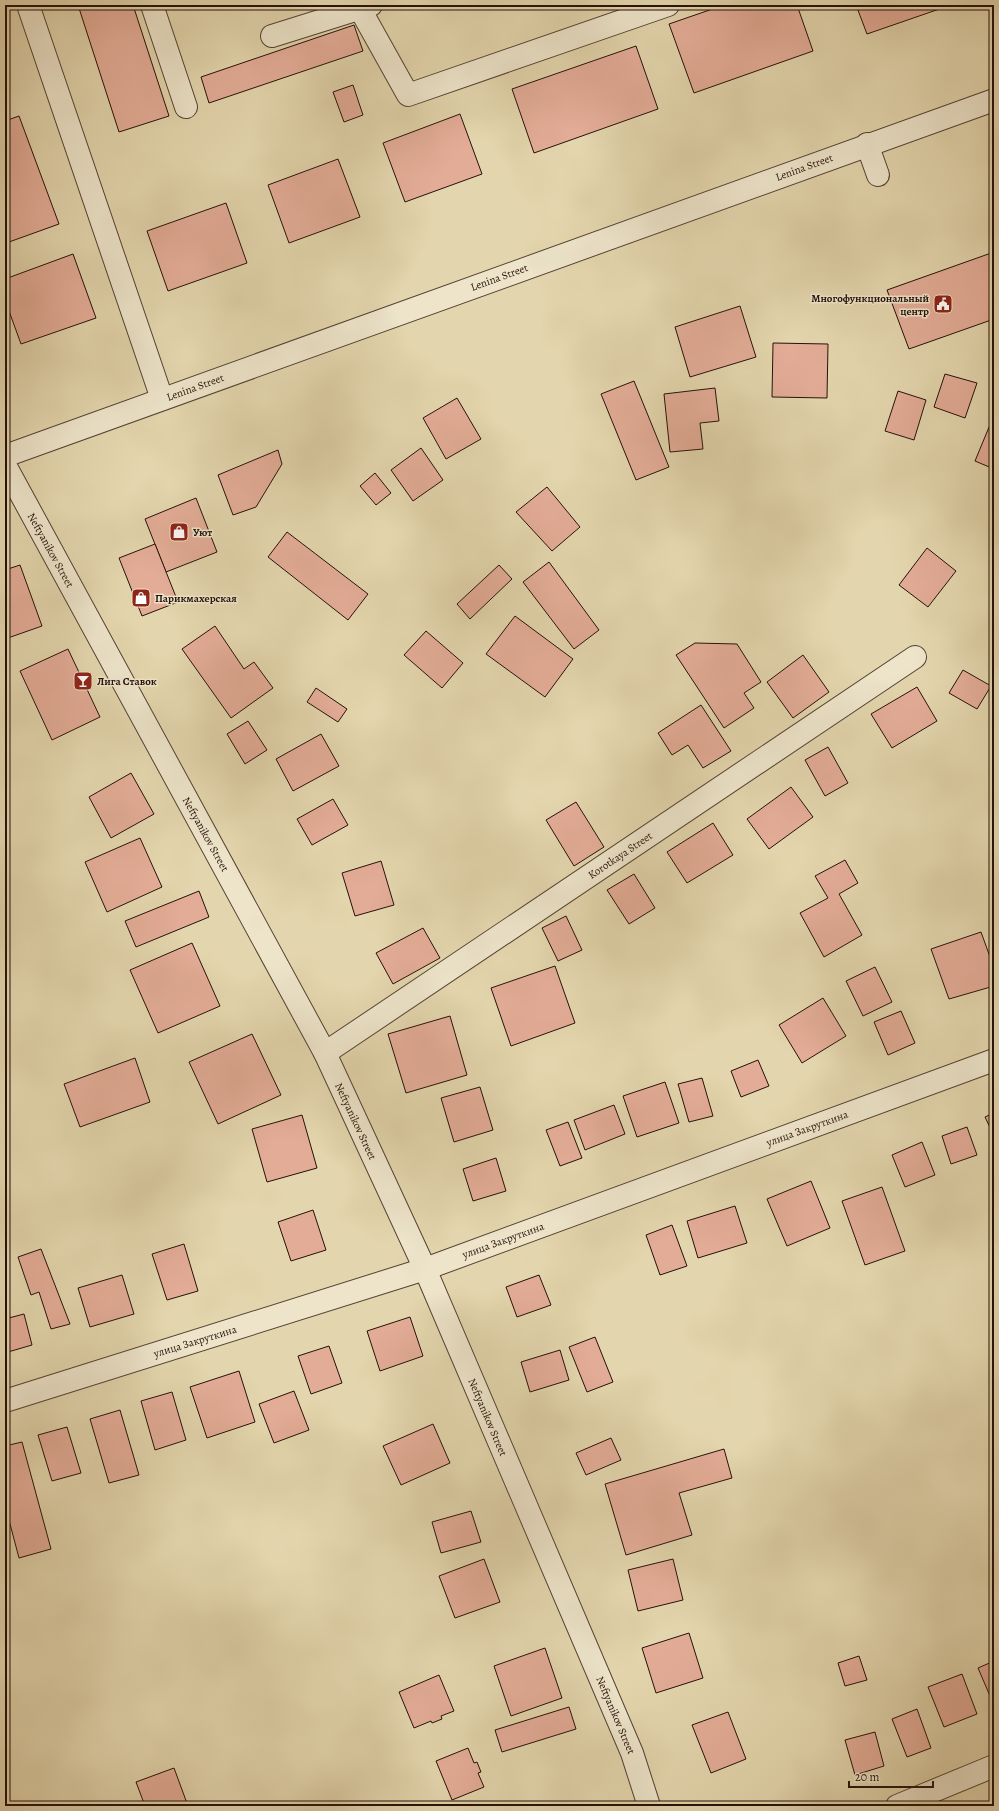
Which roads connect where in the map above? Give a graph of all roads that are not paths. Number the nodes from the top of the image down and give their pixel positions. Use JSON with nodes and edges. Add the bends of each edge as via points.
{"nodes":[{"id":1,"x":28,"y":5,"type":"edge"},
{"id":2,"x":152,"y":5,"type":"edge"},
{"id":3,"x":668,"y":5,"type":"edge"},
{"id":4,"x":365,"y":7,"type":"edge"},
{"id":5,"x":645,"y":9,"type":"edge"},
{"id":6,"x":272,"y":36,"type":"dead end"},
{"id":7,"x":994,"y":100,"type":"edge"},
{"id":8,"x":186,"y":107,"type":"dead end"},
{"id":9,"x":867,"y":144,"type":"junction"},
{"id":10,"x":878,"y":175,"type":"dead end"},
{"id":11,"x":162,"y":399,"type":"junction"},
{"id":12,"x":5,"y":456,"type":"edge"},
{"id":13,"x":5,"y":465,"type":"edge"},
{"id":14,"x":915,"y":657,"type":"dead end"},
{"id":15,"x":325,"y":1053,"type":"junction"},
{"id":16,"x":994,"y":1060,"type":"edge"},
{"id":17,"x":425,"y":1269,"type":"junction"},
{"id":18,"x":5,"y":1401,"type":"edge"},
{"id":19,"x":994,"y":1766,"type":"edge"},
{"id":20,"x":649,"y":1806,"type":"edge"},
{"id":21,"x":897,"y":1806,"type":"edge"}],
"edges":[{"from":1,"to":11,"type":"street"},
{"from":2,"to":8,"type":"street"},
{"from":3,"to":5,"type":"street"},
{"from":4,"to":5,"type":"street","via":[[408,95]]},
{"from":4,"to":6,"type":"street"},
{"from":7,"to":9,"type":"street","name":"Lenina Street"},
{"from":9,"to":10,"type":"street"},
{"from":9,"to":11,"type":"street","name":"Lenina Street"},
{"from":11,"to":12,"type":"street","name":"Lenina Street"},
{"from":13,"to":15,"type":"street","name":"Neftyanikov Street"},
{"from":14,"to":15,"type":"street","name":"Korotkaya Street"},
{"from":15,"to":17,"type":"street","name":"Neftyanikov Street"},
{"from":16,"to":17,"type":"street","name":"улица Закруткина"},
{"from":17,"to":18,"type":"street","name":"улица Закруткина"},
{"from":17,"to":20,"type":"street","name":"Neftyanikov Street","via":[[632,1753]]},
{"from":19,"to":21,"type":"street"}]}
